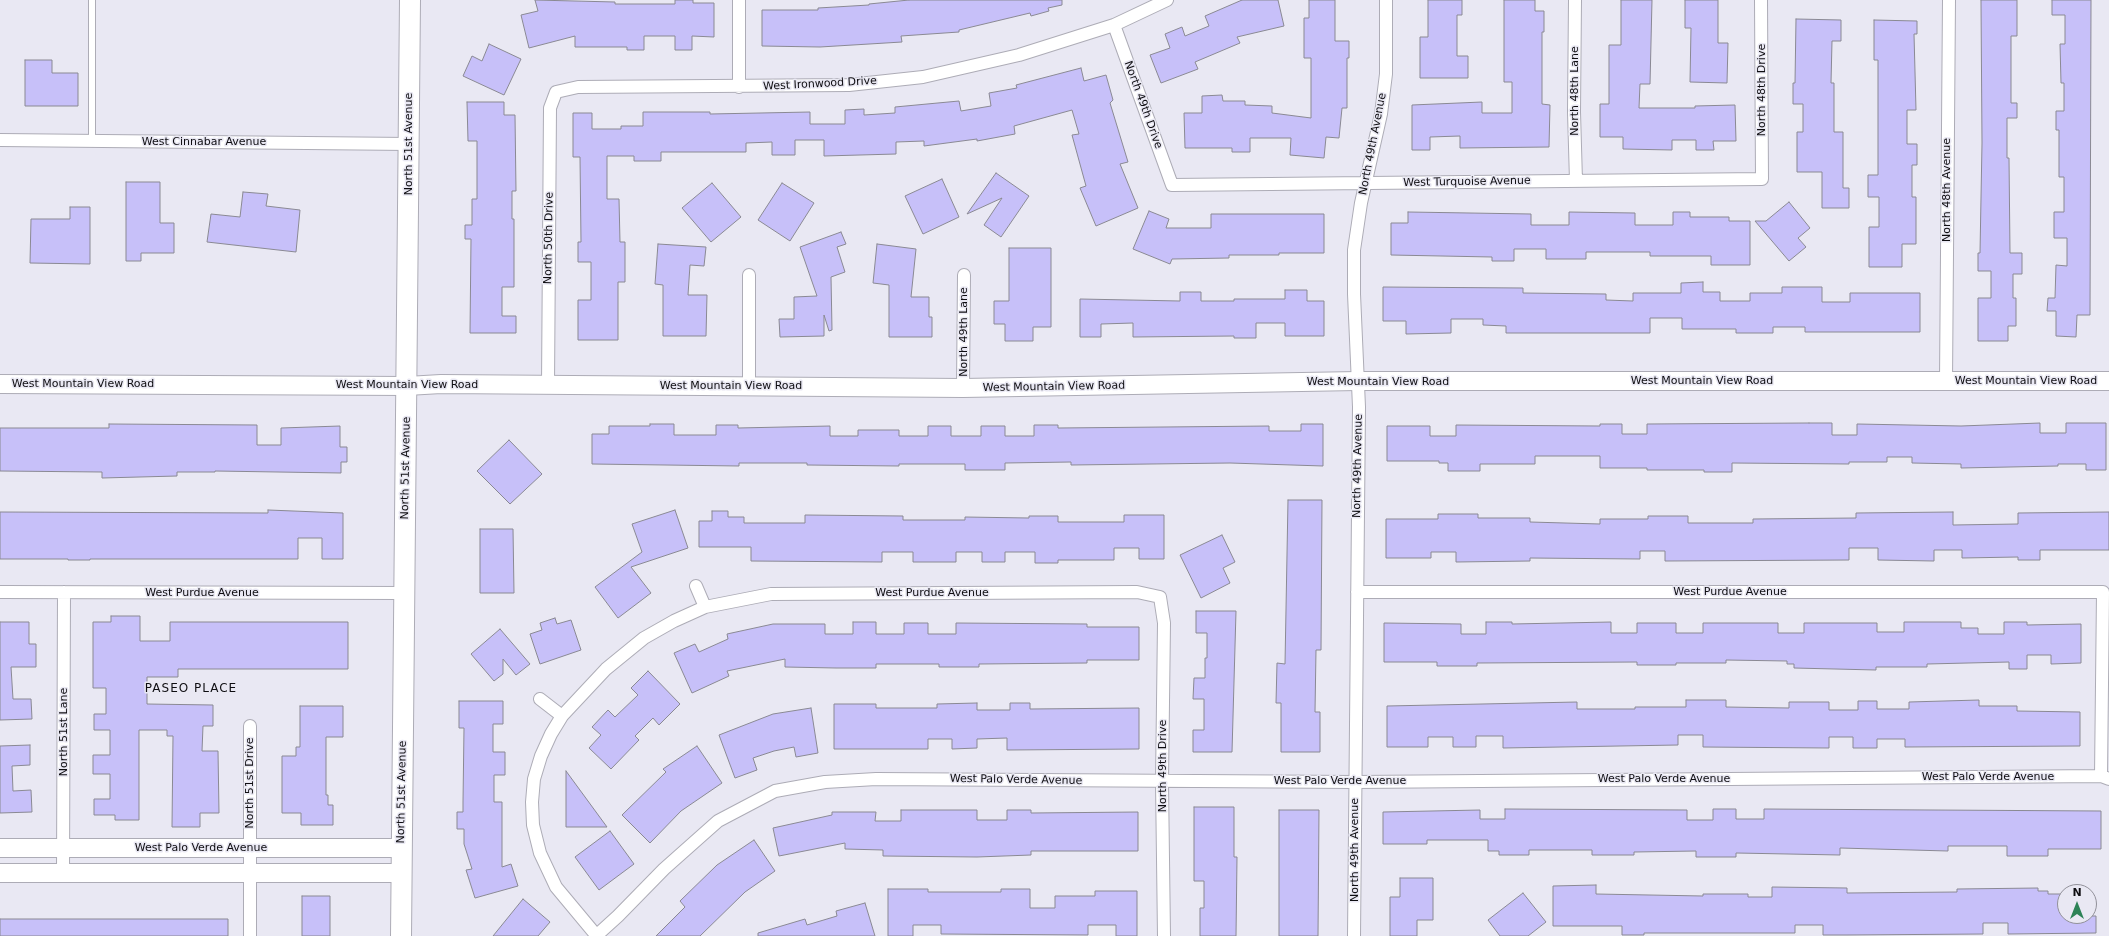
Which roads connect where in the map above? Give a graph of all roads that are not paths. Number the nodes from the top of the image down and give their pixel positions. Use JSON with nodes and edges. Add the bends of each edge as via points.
{"nodes":[{"id":1,"x":92,"y":0,"type":"edge"},
{"id":2,"x":410,"y":0,"type":"edge"},
{"id":3,"x":739,"y":0,"type":"edge"},
{"id":4,"x":1167,"y":0,"type":"edge"},
{"id":5,"x":1386,"y":0,"type":"edge"},
{"id":6,"x":1575,"y":0,"type":"edge"},
{"id":7,"x":1761,"y":0,"type":"edge"},
{"id":8,"x":1949,"y":0,"type":"edge"},
{"id":9,"x":1114,"y":25,"type":"junction"},
{"id":10,"x":739,"y":87,"type":"junction"},
{"id":11,"x":556,"y":92,"type":"joint"},
{"id":12,"x":0,"y":140,"type":"edge"},
{"id":13,"x":92,"y":141,"type":"junction"},
{"id":14,"x":409,"y":144,"type":"junction"},
{"id":15,"x":1762,"y":179,"type":"joint"},
{"id":16,"x":1576,"y":181,"type":"junction"},
{"id":17,"x":1366,"y":183,"type":"junction"},
{"id":18,"x":1172,"y":185,"type":"joint"},
{"id":19,"x":749,"y":275,"type":"dead end"},
{"id":20,"x":964,"y":275,"type":"dead end"},
{"id":21,"x":1358,"y":381,"type":"junction"},
{"id":22,"x":1946,"y":381,"type":"junction"},
{"id":23,"x":2109,"y":381,"type":"edge"},
{"id":24,"x":0,"y":384,"type":"edge"},
{"id":25,"x":548,"y":385,"type":"junction"},
{"id":26,"x":407,"y":386,"type":"junction"},
{"id":27,"x":748,"y":386,"type":"junction"},
{"id":28,"x":963,"y":388,"type":"junction"},
{"id":29,"x":696,"y":586,"type":"dead end"},
{"id":30,"x":0,"y":592,"type":"edge"},
{"id":31,"x":64,"y":592,"type":"junction"},
{"id":32,"x":1357,"y":592,"type":"junction"},
{"id":33,"x":404,"y":593,"type":"junction"},
{"id":34,"x":1160,"y":597,"type":"joint"},
{"id":35,"x":705,"y":607,"type":"junction"},
{"id":36,"x":540,"y":699,"type":"dead end"},
{"id":37,"x":562,"y":716,"type":"junction"},
{"id":38,"x":250,"y":726,"type":"dead end"},
{"id":39,"x":2105,"y":777,"type":"edge"},
{"id":40,"x":1162,"y":782,"type":"junction"},
{"id":41,"x":1356,"y":782,"type":"junction"},
{"id":42,"x":0,"y":848,"type":"edge"},
{"id":43,"x":64,"y":848,"type":"junction"},
{"id":44,"x":250,"y":848,"type":"junction"},
{"id":45,"x":402,"y":848,"type":"junction"},
{"id":46,"x":0,"y":873,"type":"edge"},
{"id":47,"x":63,"y":873,"type":"junction"},
{"id":48,"x":250,"y":873,"type":"junction"},
{"id":49,"x":402,"y":873,"type":"junction"},
{"id":50,"x":250,"y":936,"type":"edge"},
{"id":51,"x":401,"y":936,"type":"edge"},
{"id":52,"x":596,"y":936,"type":"edge"},
{"id":53,"x":1164,"y":936,"type":"edge"},
{"id":54,"x":1354,"y":936,"type":"edge"}],
"edges":[{"from":1,"to":13,"type":"lane"},
{"from":2,"to":14,"type":"main road","name":"North 51st Avenue"},
{"from":3,"to":10,"type":"street"},
{"from":4,"to":9,"type":"street","name":"West Ironwood Drive"},
{"from":5,"to":17,"type":"street","name":"North 49th Avenue","via":[[1386,74],[1381,114]]},
{"from":6,"to":16,"type":"street","name":"North 48th Lane"},
{"from":7,"to":15,"type":"street","name":"North 48th Drive"},
{"from":8,"to":22,"type":"street","name":"North 48th Avenue"},
{"from":9,"to":10,"type":"street","name":"West Ironwood Drive","via":[[1019,55],[923,77],[849,85]]},
{"from":9,"to":18,"type":"street","name":"North 49th Drive"},
{"from":10,"to":11,"type":"street","name":"West Ironwood Drive","via":[[578,87]]},
{"from":11,"to":25,"type":"street","name":"North 50th Drive","via":[[550,108]]},
{"from":12,"to":13,"type":"street","name":"West Cinnabar Avenue"},
{"from":13,"to":14,"type":"street","name":"West Cinnabar Avenue"},
{"from":14,"to":26,"type":"main road","name":"North 51st Avenue"},
{"from":15,"to":16,"type":"street","name":"West Turquoise Avenue"},
{"from":16,"to":17,"type":"street","name":"West Turquoise Avenue"},
{"from":17,"to":18,"type":"street","name":"West Turquoise Avenue"},
{"from":17,"to":21,"type":"street","name":"North 49th Avenue","via":[[1354,250]]},
{"from":19,"to":27,"type":"street"},
{"from":20,"to":28,"type":"street","name":"North 49th Lane"},
{"from":21,"to":22,"type":"street","name":"West Mountain View Road"},
{"from":21,"to":28,"type":"street","name":"West Mountain View Road"},
{"from":21,"to":32,"type":"street","name":"North 49th Avenue"},
{"from":22,"to":23,"type":"street","name":"West Mountain View Road"},
{"from":24,"to":26,"type":"street","name":"West Mountain View Road"},
{"from":25,"to":26,"type":"street","name":"West Mountain View Road"},
{"from":25,"to":27,"type":"street","name":"West Mountain View Road"},
{"from":26,"to":33,"type":"main road","name":"North 51st Avenue"},
{"from":27,"to":28,"type":"street","name":"West Mountain View Road"},
{"from":29,"to":35,"type":"street"},
{"from":30,"to":31,"type":"street","name":"West Purdue Avenue"},
{"from":31,"to":33,"type":"street","name":"West Purdue Avenue"},
{"from":31,"to":43,"type":"street","name":"North 51st Lane"},
{"from":32,"to":39,"type":"street","name":"West Purdue Avenue","via":[[2103,592]]},
{"from":32,"to":41,"type":"street","name":"North 49th Avenue"},
{"from":33,"to":45,"type":"main road","name":"North 51st Avenue"},
{"from":34,"to":35,"type":"street","name":"West Purdue Avenue","via":[[1137,592],[771,594]]},
{"from":34,"to":40,"type":"street","name":"North 49th Drive","via":[[1164,623]]},
{"from":35,"to":37,"type":"street","name":"West Purdue Avenue","via":[[644,638],[606,669]]},
{"from":36,"to":37,"type":"street"},
{"from":37,"to":52,"type":"street","via":[[541,756],[534,778],[533,824],[540,853],[556,887]]},
{"from":38,"to":44,"type":"street","name":"North 51st Drive"},
{"from":39,"to":41,"type":"street","name":"West Palo Verde Avenue"},
{"from":40,"to":41,"type":"street","name":"West Palo Verde Avenue"},
{"from":40,"to":52,"type":"street","name":"West Palo Verde Avenue","via":[[876,779],[825,782],[775,791],[718,821],[664,869]]},
{"from":40,"to":53,"type":"street","name":"North 49th Drive"},
{"from":41,"to":54,"type":"street","name":"North 49th Avenue"},
{"from":42,"to":43,"type":"street","name":"West Palo Verde Avenue"},
{"from":43,"to":44,"type":"street","name":"West Palo Verde Avenue"},
{"from":43,"to":47,"type":"street","name":"North 51st Lane"},
{"from":44,"to":45,"type":"street","name":"West Palo Verde Avenue"},
{"from":44,"to":48,"type":"street","name":"North 51st Drive"},
{"from":45,"to":49,"type":"main road","name":"North 51st Avenue"},
{"from":46,"to":47,"type":"street"},
{"from":47,"to":48,"type":"street"},
{"from":48,"to":49,"type":"street"},
{"from":48,"to":50,"type":"street","name":"North 51st Drive"},
{"from":49,"to":51,"type":"main road","name":"North 51st Avenue"}]}
